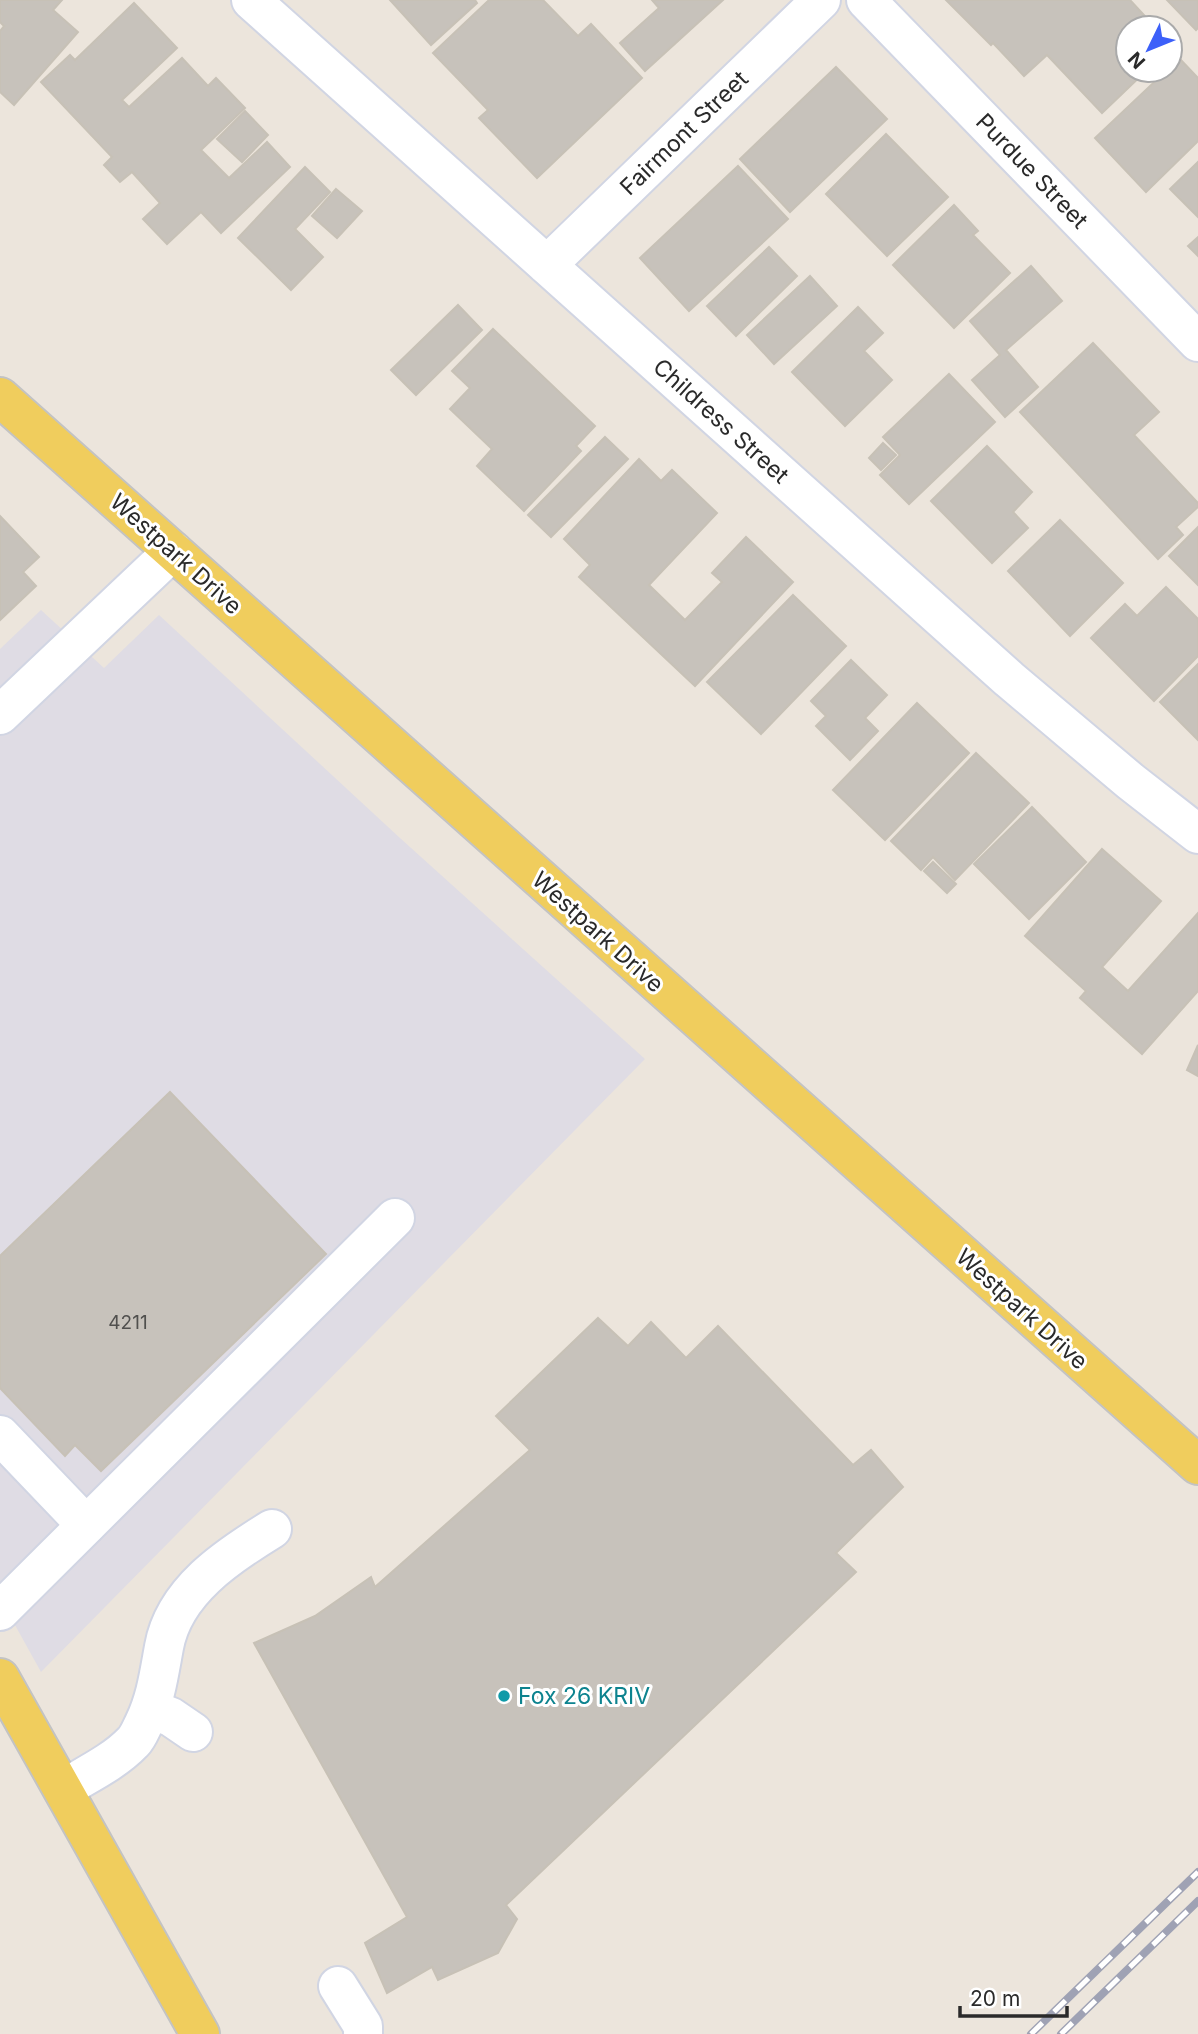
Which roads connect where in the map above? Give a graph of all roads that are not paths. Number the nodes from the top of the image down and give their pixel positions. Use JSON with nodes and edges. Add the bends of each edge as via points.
{"nodes":[{"id":1,"x":251,"y":0,"type":"edge"},
{"id":2,"x":821,"y":0,"type":"edge"},
{"id":3,"x":866,"y":0,"type":"edge"},
{"id":4,"x":547,"y":265,"type":"junction"},
{"id":5,"x":1198,"y":342,"type":"edge"},
{"id":6,"x":2,"y":403,"type":"edge"},
{"id":7,"x":173,"y":551,"type":"junction"},
{"id":8,"x":0,"y":715,"type":"edge"},
{"id":9,"x":1198,"y":834,"type":"edge"},
{"id":10,"x":396,"y":1219,"type":"dead end"},
{"id":11,"x":0,"y":1435,"type":"edge"},
{"id":12,"x":1198,"y":1465,"type":"edge"},
{"id":13,"x":86,"y":1525,"type":"junction"},
{"id":14,"x":272,"y":1529,"type":"dead end"},
{"id":15,"x":0,"y":1611,"type":"edge"},
{"id":16,"x":0,"y":1678,"type":"edge"},
{"id":17,"x":151,"y":1709,"type":"junction"},
{"id":18,"x":192,"y":1732,"type":"dead end"},
{"id":19,"x":62,"y":1789,"type":"junction"},
{"id":20,"x":338,"y":1986,"type":"dead end"},
{"id":21,"x":200,"y":2034,"type":"edge"},
{"id":22,"x":363,"y":2034,"type":"edge"}],
"edges":[{"from":1,"to":4,"type":"street","name":"Childress Street"},
{"from":2,"to":4,"type":"street","name":"Fairmont Street"},
{"from":3,"to":5,"type":"street","name":"Purdue Street"},
{"from":4,"to":9,"type":"street","name":"Childress Street","via":[[1009,679]]},
{"from":6,"to":7,"type":"main road","name":"Westpark Drive"},
{"from":7,"to":8,"type":"street"},
{"from":7,"to":12,"type":"main road","name":"Westpark Drive"},
{"from":10,"to":13,"type":"street"},
{"from":11,"to":13,"type":"street"},
{"from":13,"to":15,"type":"street"},
{"from":14,"to":17,"type":"street","via":[[198,1581],[179,1609],[164,1643]]},
{"from":16,"to":19,"type":"main road"},
{"from":17,"to":18,"type":"street"},
{"from":17,"to":19,"type":"street","via":[[135,1740]]},
{"from":19,"to":21,"type":"main road"},
{"from":20,"to":22,"type":"street","via":[[363,2026]]}]}
